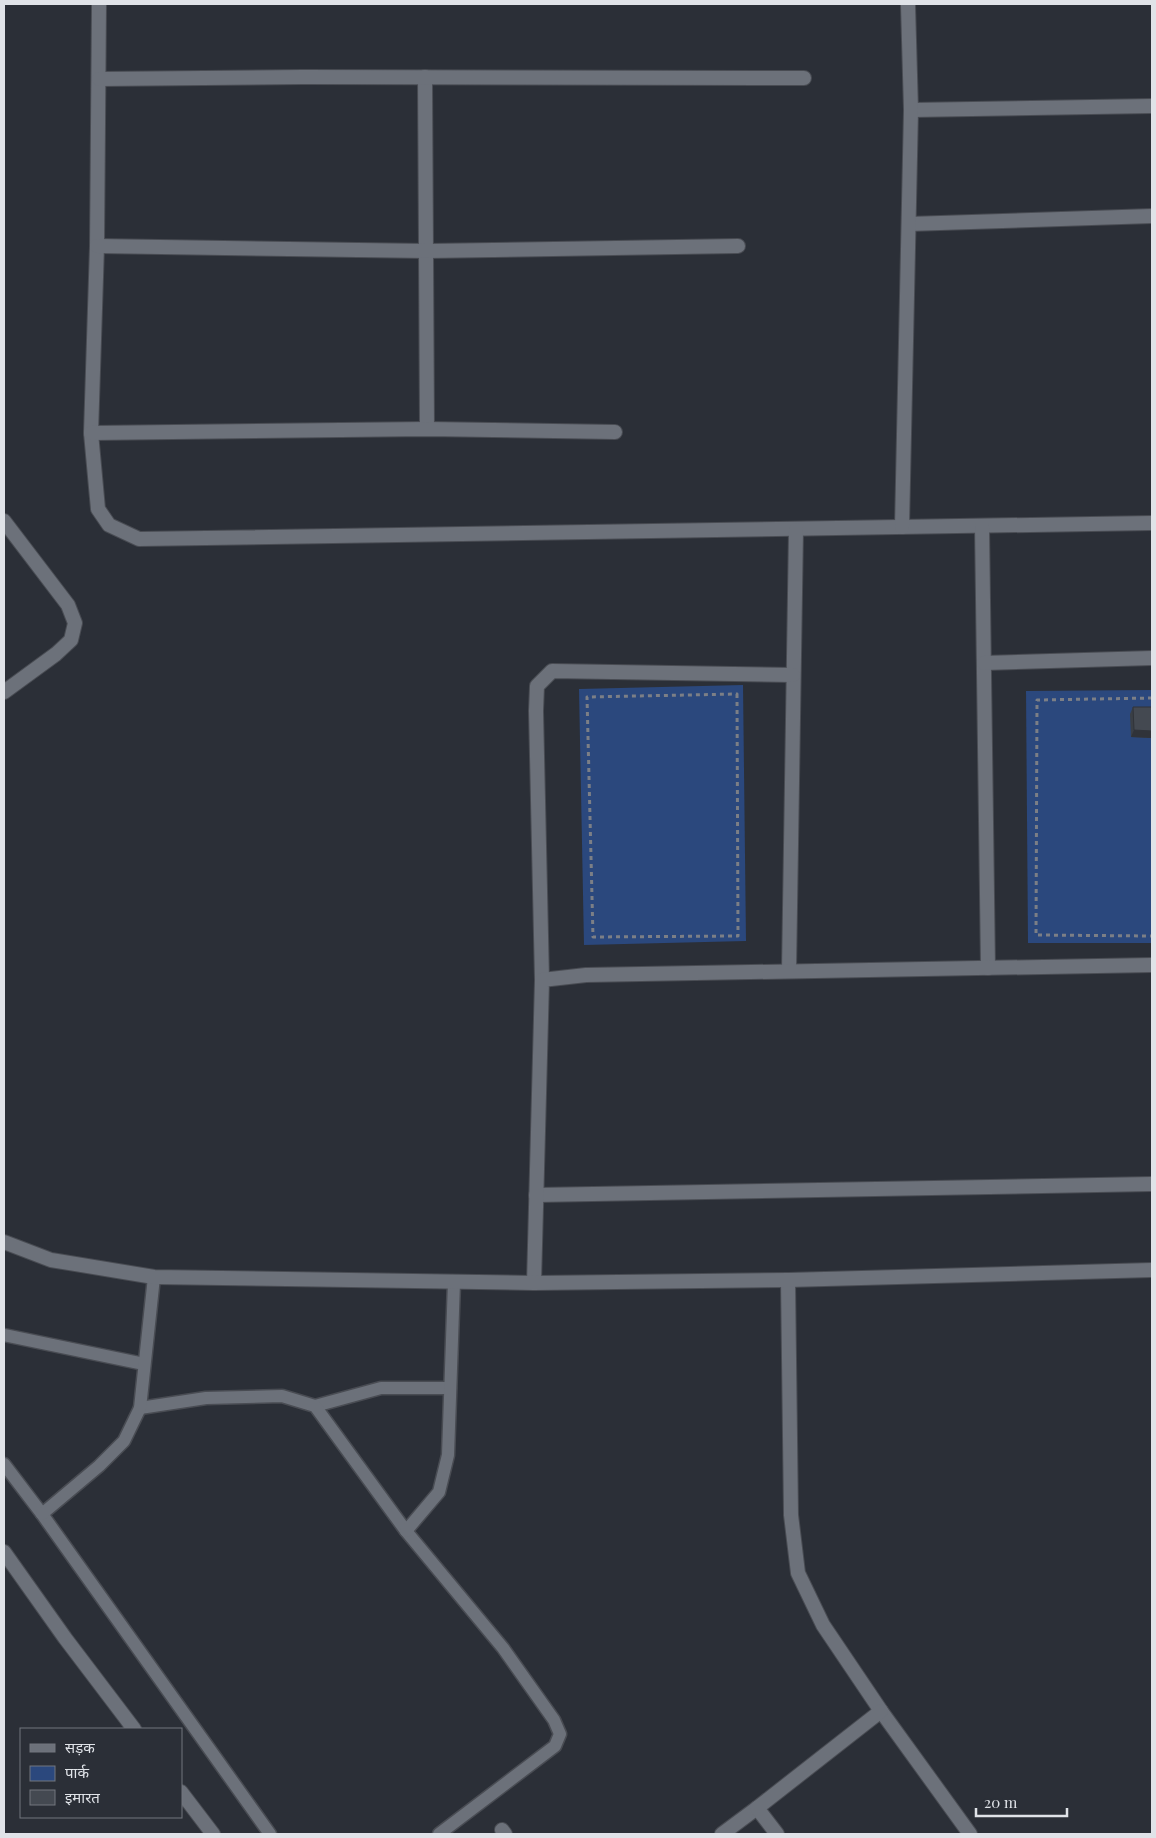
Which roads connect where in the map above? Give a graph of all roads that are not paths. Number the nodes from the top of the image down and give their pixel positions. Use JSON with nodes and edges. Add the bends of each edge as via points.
{"nodes":[{"id":1,"x":98,"y":4,"type":"edge"},
{"id":2,"x":908,"y":5,"type":"edge"},
{"id":3,"x":425,"y":77,"type":"junction"},
{"id":4,"x":804,"y":78,"type":"dead end"},
{"id":5,"x":99,"y":79,"type":"junction"},
{"id":6,"x":1152,"y":106,"type":"edge"},
{"id":7,"x":911,"y":110,"type":"junction"},
{"id":8,"x":1152,"y":216,"type":"edge"},
{"id":9,"x":909,"y":224,"type":"junction"},
{"id":10,"x":97,"y":246,"type":"junction"},
{"id":11,"x":738,"y":246,"type":"dead end"},
{"id":12,"x":427,"y":251,"type":"junction"},
{"id":13,"x":427,"y":429,"type":"junction"},
{"id":14,"x":615,"y":432,"type":"dead end"},
{"id":15,"x":91,"y":433,"type":"junction"},
{"id":16,"x":4,"y":521,"type":"edge"},
{"id":17,"x":1152,"y":523,"type":"edge"},
{"id":18,"x":982,"y":526,"type":"junction"},
{"id":19,"x":902,"y":527,"type":"junction"},
{"id":20,"x":796,"y":530,"type":"junction"},
{"id":21,"x":1152,"y":658,"type":"edge"},
{"id":22,"x":984,"y":663,"type":"junction"},
{"id":23,"x":793,"y":675,"type":"junction"},
{"id":24,"x":4,"y":692,"type":"edge"},
{"id":25,"x":1152,"y":965,"type":"edge"},
{"id":26,"x":988,"y":968,"type":"junction"},
{"id":27,"x":788,"y":971,"type":"junction"},
{"id":28,"x":542,"y":980,"type":"junction"},
{"id":29,"x":1152,"y":1184,"type":"edge"},
{"id":30,"x":536,"y":1195,"type":"junction"},
{"id":31,"x":4,"y":1242,"type":"edge"},
{"id":32,"x":1152,"y":1270,"type":"edge"},
{"id":33,"x":154,"y":1277,"type":"junction"},
{"id":34,"x":788,"y":1280,"type":"junction"},
{"id":35,"x":454,"y":1282,"type":"junction"},
{"id":36,"x":534,"y":1283,"type":"junction"},
{"id":37,"x":4,"y":1335,"type":"edge"},
{"id":38,"x":144,"y":1364,"type":"junction"},
{"id":39,"x":450,"y":1388,"type":"junction"},
{"id":40,"x":315,"y":1406,"type":"junction"},
{"id":41,"x":140,"y":1408,"type":"junction"},
{"id":42,"x":4,"y":1464,"type":"edge"},
{"id":43,"x":42,"y":1514,"type":"junction"},
{"id":44,"x":406,"y":1531,"type":"junction"},
{"id":45,"x":4,"y":1552,"type":"edge"},
{"id":46,"x":881,"y":1711,"type":"junction"},
{"id":47,"x":133,"y":1728,"type":"edge"},
{"id":48,"x":182,"y":1793,"type":"edge"},
{"id":49,"x":757,"y":1808,"type":"junction"},
{"id":50,"x":213,"y":1834,"type":"edge"},
{"id":51,"x":270,"y":1834,"type":"edge"},
{"id":52,"x":439,"y":1834,"type":"edge"},
{"id":53,"x":722,"y":1834,"type":"edge"},
{"id":54,"x":777,"y":1834,"type":"edge"},
{"id":55,"x":970,"y":1834,"type":"edge"}],
"edges":[{"from":1,"to":5,"type":"street"},
{"from":2,"to":7,"type":"street"},
{"from":3,"to":4,"type":"street"},
{"from":3,"to":5,"type":"street"},
{"from":3,"to":12,"type":"street"},
{"from":5,"to":10,"type":"street"},
{"from":6,"to":7,"type":"street"},
{"from":7,"to":9,"type":"street"},
{"from":8,"to":9,"type":"street"},
{"from":9,"to":19,"type":"street"},
{"from":10,"to":12,"type":"street"},
{"from":10,"to":15,"type":"street"},
{"from":11,"to":12,"type":"street"},
{"from":12,"to":13,"type":"street"},
{"from":13,"to":14,"type":"street"},
{"from":13,"to":15,"type":"street"},
{"from":15,"to":20,"type":"street","via":[[98,509],[109,525],[139,539]]},
{"from":16,"to":24,"type":"street","via":[[68,605],[75,623],[70,640],[61,649]]},
{"from":17,"to":18,"type":"street"},
{"from":18,"to":19,"type":"street"},
{"from":18,"to":22,"type":"street"},
{"from":19,"to":20,"type":"street"},
{"from":20,"to":23,"type":"street"},
{"from":21,"to":22,"type":"street"},
{"from":22,"to":26,"type":"street"},
{"from":23,"to":27,"type":"street"},
{"from":23,"to":28,"type":"street","via":[[552,672],[537,686]]},
{"from":25,"to":26,"type":"street"},
{"from":26,"to":27,"type":"street"},
{"from":27,"to":28,"type":"street","via":[[586,975]]},
{"from":28,"to":30,"type":"street"},
{"from":29,"to":30,"type":"street"},
{"from":30,"to":36,"type":"street"},
{"from":31,"to":33,"type":"street","via":[[51,1260]]},
{"from":32,"to":34,"type":"street"},
{"from":33,"to":35,"type":"street"},
{"from":33,"to":38,"type":"lane"},
{"from":34,"to":36,"type":"street"},
{"from":34,"to":46,"type":"street","via":[[791,1514],[798,1573],[823,1625]]},
{"from":35,"to":36,"type":"street"},
{"from":35,"to":39,"type":"lane"},
{"from":37,"to":38,"type":"lane"},
{"from":38,"to":41,"type":"lane"},
{"from":39,"to":40,"type":"lane","via":[[381,1388]]},
{"from":39,"to":44,"type":"lane","via":[[448,1455],[439,1492]]},
{"from":40,"to":41,"type":"lane","via":[[282,1396],[206,1398]]},
{"from":40,"to":44,"type":"lane"},
{"from":41,"to":43,"type":"lane","via":[[124,1441]]},
{"from":42,"to":43,"type":"lane"},
{"from":43,"to":51,"type":"lane"},
{"from":44,"to":52,"type":"lane","via":[[503,1648],[554,1720],[560,1734],[555,1746]]},
{"from":45,"to":47,"type":"street"},
{"from":46,"to":49,"type":"street"},
{"from":46,"to":55,"type":"street"},
{"from":48,"to":50,"type":"street"},
{"from":49,"to":53,"type":"street"},
{"from":49,"to":54,"type":"street"}]}
